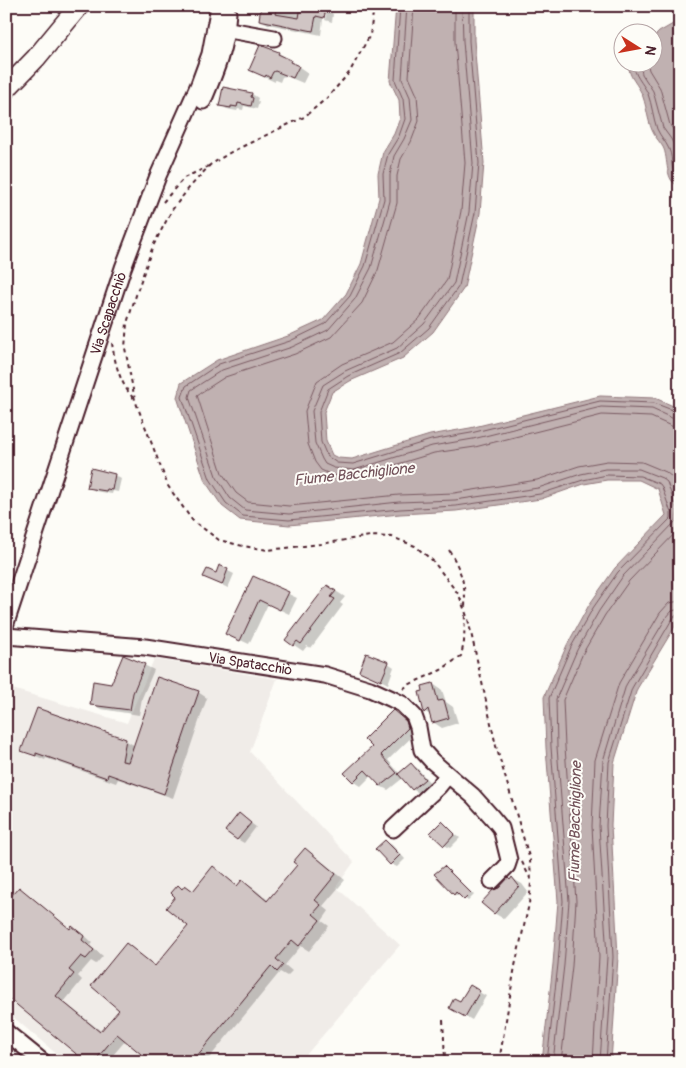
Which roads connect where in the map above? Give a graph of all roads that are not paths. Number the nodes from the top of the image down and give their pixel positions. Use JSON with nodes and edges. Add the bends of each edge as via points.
{"nodes":[{"id":1,"x":79,"y":6,"type":"edge"},
{"id":2,"x":219,"y":6,"type":"edge"},
{"id":3,"x":228,"y":6,"type":"edge"},
{"id":4,"x":221,"y":28,"type":"junction"},
{"id":5,"x":274,"y":38,"type":"dead end"},
{"id":6,"x":6,"y":89,"type":"edge"},
{"id":7,"x":193,"y":122,"type":"dead end"},
{"id":8,"x":6,"y":623,"type":"edge"},
{"id":9,"x":6,"y":636,"type":"edge"},
{"id":10,"x":448,"y":775,"type":"junction"},
{"id":11,"x":393,"y":829,"type":"dead end"},
{"id":12,"x":492,"y":881,"type":"dead end"},
{"id":13,"x":6,"y":1032,"type":"edge"},
{"id":14,"x":43,"y":1062,"type":"edge"}],
"edges":[{"from":1,"to":6,"type":"main road"},
{"from":2,"to":4,"type":"street","name":"Via Scapacchiò"},
{"from":3,"to":4,"type":"street"},
{"from":4,"to":5,"type":"street"},
{"from":4,"to":7,"type":"street","via":[[219,63]]},
{"from":4,"to":8,"type":"street","name":"Via Scapacchiò","via":[[158,176],[117,284]]},
{"from":9,"to":10,"type":"street","name":"Via Spatacchiò","via":[[145,647],[325,675],[370,689],[402,704],[414,716],[422,750]]},
{"from":10,"to":11,"type":"street"},
{"from":10,"to":12,"type":"street","name":"Via Spatacchiò","via":[[473,796],[500,828],[509,860],[508,866]]},
{"from":13,"to":14,"type":"street"}]}
